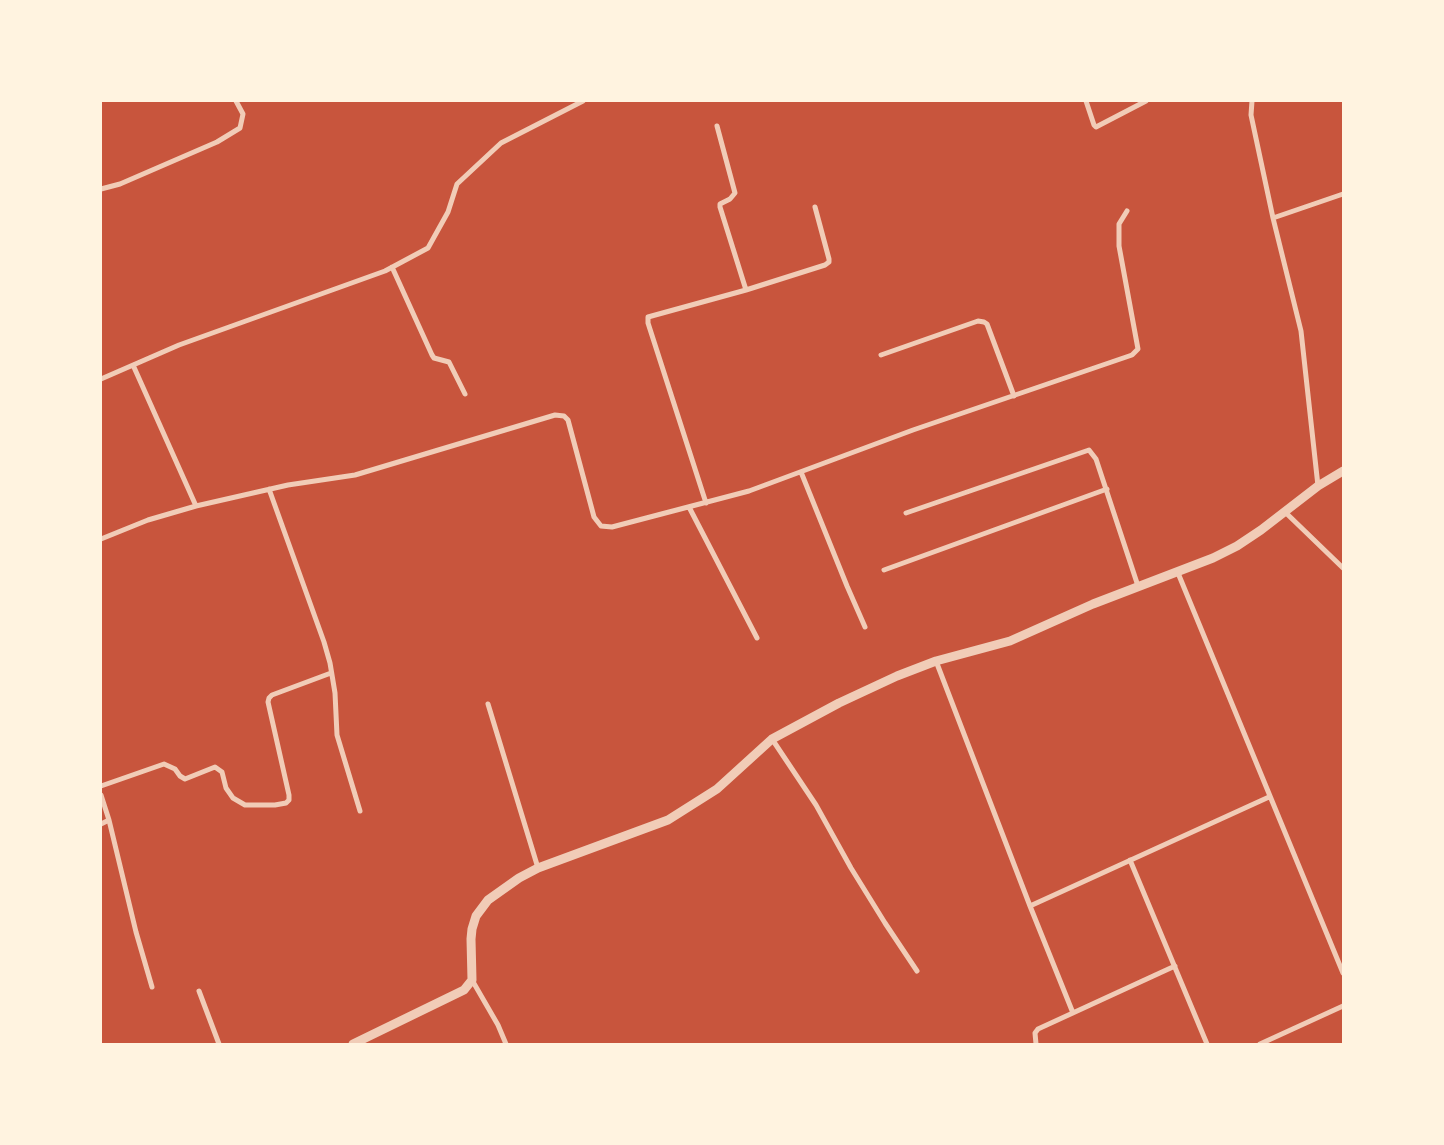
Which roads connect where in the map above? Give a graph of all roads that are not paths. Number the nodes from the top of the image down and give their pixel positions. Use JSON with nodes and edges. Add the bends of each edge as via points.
{"nodes":[{"id":1,"x":583,"y":101,"type":"edge"},
{"id":2,"x":1086,"y":101,"type":"edge"},
{"id":3,"x":1146,"y":101,"type":"edge"},
{"id":4,"x":1252,"y":101,"type":"edge"},
{"id":5,"x":237,"y":102,"type":"edge"},
{"id":6,"x":717,"y":126,"type":"dead end"},
{"id":7,"x":101,"y":189,"type":"edge"},
{"id":8,"x":1343,"y":194,"type":"edge"},
{"id":9,"x":815,"y":207,"type":"dead end"},
{"id":10,"x":1127,"y":211,"type":"dead end"},
{"id":11,"x":1273,"y":218,"type":"junction"},
{"id":12,"x":392,"y":267,"type":"junction"},
{"id":13,"x":746,"y":290,"type":"junction"},
{"id":14,"x":881,"y":355,"type":"dead end"},
{"id":15,"x":133,"y":365,"type":"junction"},
{"id":16,"x":101,"y":379,"type":"edge"},
{"id":17,"x":466,"y":394,"type":"dead end"},
{"id":18,"x":1014,"y":396,"type":"junction"},
{"id":19,"x":1343,"y":471,"type":"edge"},
{"id":20,"x":801,"y":472,"type":"junction"},
{"id":21,"x":1318,"y":486,"type":"junction"},
{"id":22,"x":269,"y":489,"type":"junction"},
{"id":23,"x":1107,"y":489,"type":"junction"},
{"id":24,"x":706,"y":503,"type":"junction"},
{"id":25,"x":196,"y":506,"type":"junction"},
{"id":26,"x":689,"y":507,"type":"junction"},
{"id":27,"x":1285,"y":512,"type":"junction"},
{"id":28,"x":906,"y":513,"type":"dead end"},
{"id":29,"x":101,"y":539,"type":"edge"},
{"id":30,"x":1343,"y":568,"type":"edge"},
{"id":31,"x":884,"y":570,"type":"dead end"},
{"id":32,"x":1178,"y":573,"type":"junction"},
{"id":33,"x":1138,"y":586,"type":"junction"},
{"id":34,"x":866,"y":627,"type":"dead end"},
{"id":35,"x":757,"y":638,"type":"dead end"},
{"id":36,"x":936,"y":661,"type":"junction"},
{"id":37,"x":331,"y":673,"type":"junction"},
{"id":38,"x":488,"y":704,"type":"dead end"},
{"id":39,"x":772,"y":739,"type":"junction"},
{"id":40,"x":101,"y":786,"type":"edge"},
{"id":41,"x":101,"y":795,"type":"edge"},
{"id":42,"x":1269,"y":797,"type":"junction"},
{"id":43,"x":360,"y":811,"type":"dead end"},
{"id":44,"x":108,"y":820,"type":"junction"},
{"id":45,"x":101,"y":824,"type":"edge"},
{"id":46,"x":1130,"y":860,"type":"junction"},
{"id":47,"x":538,"y":868,"type":"junction"},
{"id":48,"x":1030,"y":906,"type":"junction"},
{"id":49,"x":1175,"y":966,"type":"junction"},
{"id":50,"x":918,"y":971,"type":"dead end"},
{"id":51,"x":1343,"y":973,"type":"edge"},
{"id":52,"x":472,"y":980,"type":"junction"},
{"id":53,"x":152,"y":987,"type":"dead end"},
{"id":54,"x":199,"y":991,"type":"dead end"},
{"id":55,"x":1343,"y":1006,"type":"edge"},
{"id":56,"x":1073,"y":1012,"type":"junction"},
{"id":57,"x":219,"y":1044,"type":"edge"},
{"id":58,"x":353,"y":1044,"type":"edge"},
{"id":59,"x":506,"y":1044,"type":"edge"},
{"id":60,"x":1036,"y":1044,"type":"edge"},
{"id":61,"x":1207,"y":1044,"type":"edge"},
{"id":62,"x":1260,"y":1044,"type":"edge"}],
"edges":[{"from":1,"to":12,"type":"street","via":[[501,144],[457,184],[448,212],[428,248]]},
{"from":2,"to":3,"type":"street","via":[[1096,127]]},
{"from":4,"to":11,"type":"street"},
{"from":5,"to":7,"type":"street","via":[[243,114],[240,128],[208,146]]},
{"from":6,"to":13,"type":"street","via":[[735,192],[720,207]]},
{"from":8,"to":11,"type":"street"},
{"from":9,"to":13,"type":"street","via":[[829,262]]},
{"from":10,"to":18,"type":"street","via":[[1119,224],[1119,246],[1138,348],[1136,352]]},
{"from":11,"to":21,"type":"street","via":[[1301,332]]},
{"from":12,"to":15,"type":"street"},
{"from":12,"to":17,"type":"street","via":[[432,355],[449,362]]},
{"from":13,"to":24,"type":"street","via":[[648,317]]},
{"from":14,"to":18,"type":"street","via":[[978,321],[984,322]]},
{"from":15,"to":16,"type":"street"},
{"from":15,"to":25,"type":"street"},
{"from":18,"to":20,"type":"street"},
{"from":19,"to":21,"type":"street"},
{"from":20,"to":24,"type":"street"},
{"from":20,"to":34,"type":"street"},
{"from":21,"to":27,"type":"street"},
{"from":22,"to":25,"type":"street"},
{"from":22,"to":26,"type":"street","via":[[355,475],[555,415],[568,420],[594,517],[601,526],[612,527]]},
{"from":22,"to":37,"type":"street","via":[[324,642]]},
{"from":23,"to":28,"type":"street","via":[[1096,459],[1089,450]]},
{"from":23,"to":31,"type":"street"},
{"from":23,"to":33,"type":"street"},
{"from":24,"to":26,"type":"street"},
{"from":25,"to":29,"type":"street","via":[[148,520]]},
{"from":26,"to":35,"type":"street"},
{"from":27,"to":30,"type":"street"},
{"from":27,"to":32,"type":"street","via":[[1237,546]]},
{"from":32,"to":33,"type":"street"},
{"from":32,"to":42,"type":"street"},
{"from":33,"to":36,"type":"street","via":[[1010,641]]},
{"from":36,"to":39,"type":"street","via":[[839,703]]},
{"from":36,"to":48,"type":"street"},
{"from":37,"to":40,"type":"street","via":[[269,698],[289,795],[286,803],[245,805],[233,798],[226,788],[222,772],[215,768],[185,779],[164,764]]},
{"from":37,"to":43,"type":"street","via":[[337,735]]},
{"from":38,"to":47,"type":"street"},
{"from":39,"to":47,"type":"street","via":[[717,789],[668,820]]},
{"from":39,"to":50,"type":"street"},
{"from":41,"to":44,"type":"street"},
{"from":42,"to":46,"type":"street"},
{"from":42,"to":51,"type":"street"},
{"from":44,"to":45,"type":"street"},
{"from":44,"to":53,"type":"street"},
{"from":46,"to":48,"type":"street"},
{"from":46,"to":49,"type":"street"},
{"from":47,"to":52,"type":"street","via":[[500,890],[476,916],[471,939]]},
{"from":48,"to":56,"type":"street"},
{"from":49,"to":56,"type":"street"},
{"from":49,"to":61,"type":"street"},
{"from":52,"to":58,"type":"street","via":[[459,994]]},
{"from":52,"to":59,"type":"street"},
{"from":54,"to":57,"type":"street"},
{"from":55,"to":62,"type":"street"},
{"from":56,"to":60,"type":"street","via":[[1038,1029]]}]}
